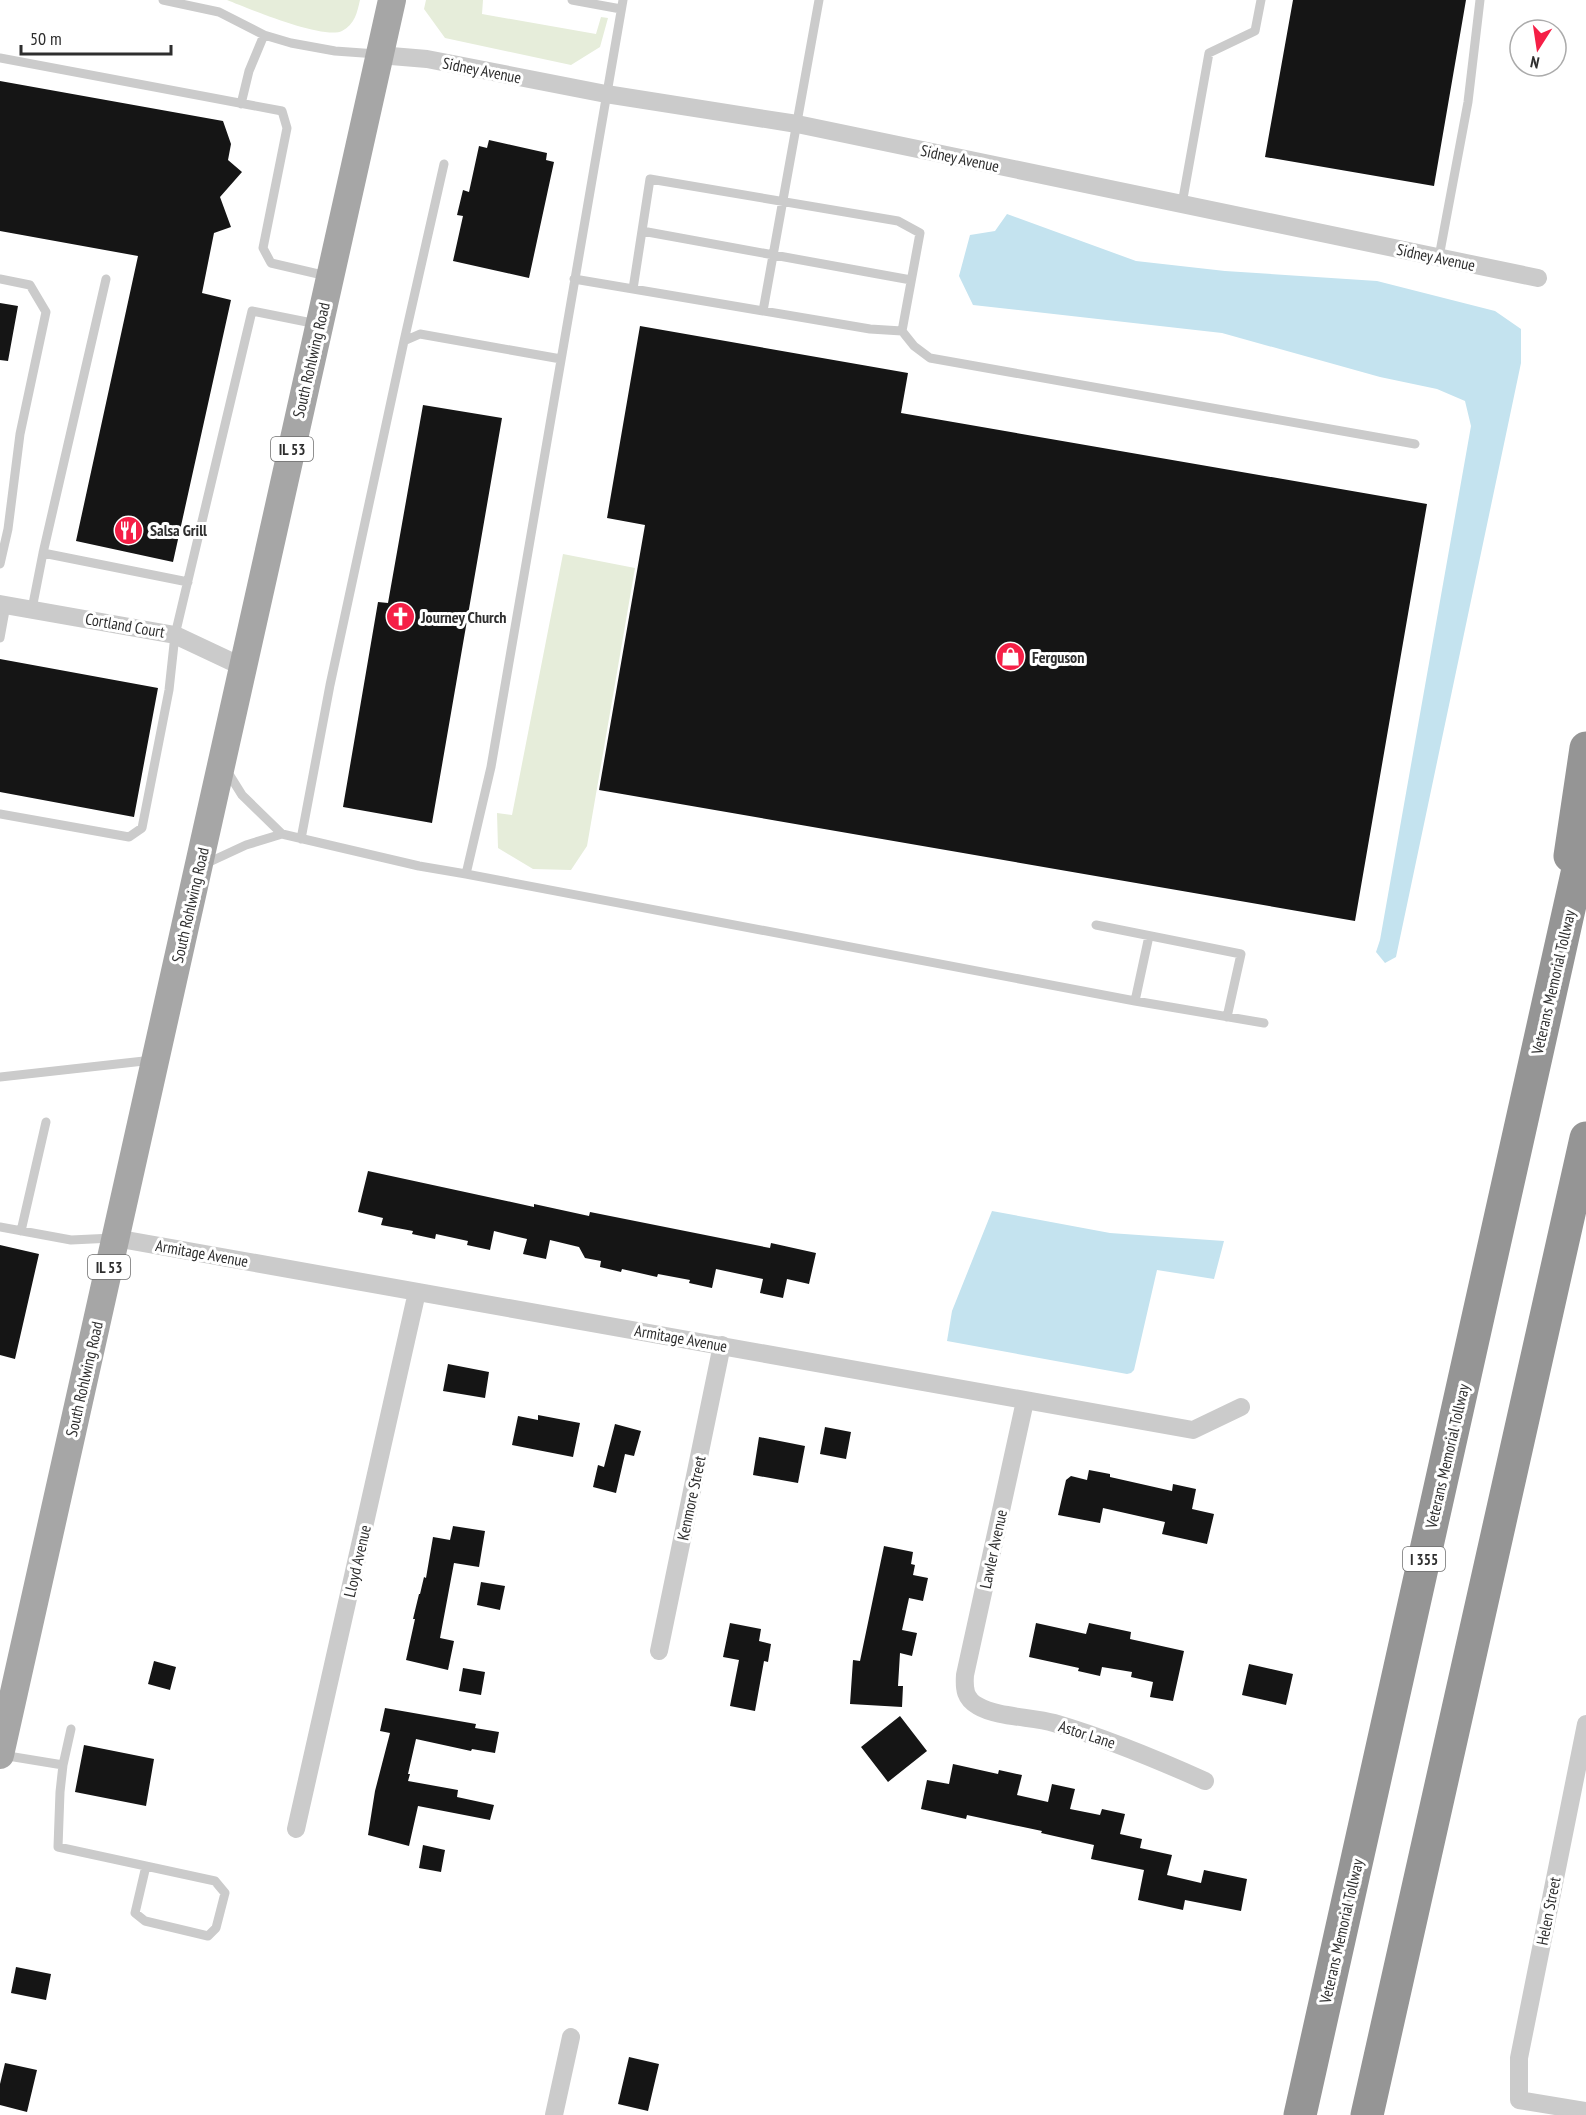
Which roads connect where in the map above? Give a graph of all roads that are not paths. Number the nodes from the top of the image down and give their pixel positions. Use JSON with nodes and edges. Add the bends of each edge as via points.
{"nodes":[{"id":1,"x":163,"y":0,"type":"edge"},
{"id":2,"x":392,"y":0,"type":"edge"},
{"id":3,"x":572,"y":0,"type":"edge"},
{"id":4,"x":819,"y":0,"type":"edge"},
{"id":5,"x":1261,"y":0,"type":"edge"},
{"id":6,"x":1480,"y":0,"type":"edge"},
{"id":7,"x":622,"y":4,"type":"edge"},
{"id":8,"x":264,"y":35,"type":"junction"},
{"id":9,"x":379,"y":55,"type":"junction"},
{"id":10,"x":0,"y":58,"type":"edge"},
{"id":11,"x":606,"y":94,"type":"junction"},
{"id":12,"x":241,"y":104,"type":"junction"},
{"id":13,"x":797,"y":124,"type":"junction"},
{"id":14,"x":444,"y":164,"type":"dead end"},
{"id":15,"x":782,"y":201,"type":"junction"},
{"id":16,"x":1182,"y":204,"type":"junction"},
{"id":17,"x":642,"y":231,"type":"junction"},
{"id":18,"x":772,"y":255,"type":"junction"},
{"id":19,"x":1439,"y":257,"type":"junction"},
{"id":20,"x":330,"y":277,"type":"junction"},
{"id":21,"x":1538,"y":278,"type":"dead end"},
{"id":22,"x":0,"y":279,"type":"edge"},
{"id":23,"x":106,"y":279,"type":"dead end"},
{"id":24,"x":574,"y":279,"type":"junction"},
{"id":25,"x":911,"y":279,"type":"junction"},
{"id":26,"x":633,"y":289,"type":"junction"},
{"id":27,"x":763,"y":311,"type":"junction"},
{"id":28,"x":320,"y":324,"type":"junction"},
{"id":29,"x":902,"y":331,"type":"junction"},
{"id":30,"x":404,"y":341,"type":"junction"},
{"id":31,"x":561,"y":358,"type":"junction"},
{"id":32,"x":1415,"y":444,"type":"dead end"},
{"id":33,"x":43,"y":553,"type":"junction"},
{"id":34,"x":0,"y":564,"type":"edge"},
{"id":35,"x":188,"y":582,"type":"junction"},
{"id":36,"x":3,"y":604,"type":"edge"},
{"id":37,"x":32,"y":609,"type":"junction"},
{"id":38,"x":175,"y":634,"type":"junction"},
{"id":39,"x":0,"y":638,"type":"edge"},
{"id":40,"x":243,"y":667,"type":"junction"},
{"id":41,"x":1586,"y":748,"type":"edge"},
{"id":42,"x":222,"y":763,"type":"junction"},
{"id":43,"x":0,"y":814,"type":"edge"},
{"id":44,"x":1586,"y":833,"type":"edge"},
{"id":45,"x":282,"y":834,"type":"junction"},
{"id":46,"x":301,"y":839,"type":"junction"},
{"id":47,"x":198,"y":867,"type":"junction"},
{"id":48,"x":466,"y":874,"type":"junction"},
{"id":49,"x":1096,"y":925,"type":"dead end"},
{"id":50,"x":1149,"y":936,"type":"junction"},
{"id":51,"x":1135,"y":1001,"type":"junction"},
{"id":52,"x":1548,"y":1003,"type":"junction"},
{"id":53,"x":1227,"y":1017,"type":"junction"},
{"id":54,"x":1264,"y":1023,"type":"dead end"},
{"id":55,"x":155,"y":1059,"type":"junction"},
{"id":56,"x":0,"y":1077,"type":"edge"},
{"id":57,"x":45,"y":1122,"type":"dead end"},
{"id":58,"x":1586,"y":1138,"type":"edge"},
{"id":59,"x":0,"y":1227,"type":"edge"},
{"id":60,"x":21,"y":1231,"type":"junction"},
{"id":61,"x":115,"y":1238,"type":"junction"},
{"id":62,"x":417,"y":1292,"type":"junction"},
{"id":63,"x":722,"y":1345,"type":"junction"},
{"id":64,"x":1025,"y":1401,"type":"junction"},
{"id":65,"x":1241,"y":1407,"type":"dead end"},
{"id":66,"x":659,"y":1651,"type":"dead end"},
{"id":67,"x":10,"y":1666,"type":"edge"},
{"id":68,"x":967,"y":1697,"type":"joint"},
{"id":69,"x":1586,"y":1724,"type":"edge"},
{"id":70,"x":71,"y":1729,"type":"dead end"},
{"id":71,"x":0,"y":1755,"type":"edge"},
{"id":72,"x":63,"y":1766,"type":"junction"},
{"id":73,"x":1205,"y":1780,"type":"dead end"},
{"id":74,"x":296,"y":1829,"type":"dead end"},
{"id":75,"x":146,"y":1866,"type":"junction"},
{"id":76,"x":572,"y":2037,"type":"dead end"},
{"id":77,"x":1586,"y":2111,"type":"edge"},
{"id":78,"x":554,"y":2115,"type":"edge"},
{"id":79,"x":1299,"y":2115,"type":"edge"},
{"id":80,"x":1367,"y":2115,"type":"edge"}],
"edges":[{"from":1,"to":8,"type":"lane","via":[[219,12]]},
{"from":2,"to":9,"type":"main road","number":"IL 53"},
{"from":3,"to":7,"type":"lane"},
{"from":4,"to":13,"type":"lane"},
{"from":5,"to":16,"type":"lane","via":[[1255,31],[1209,53]]},
{"from":6,"to":19,"type":"lane","via":[[1468,102]]},
{"from":7,"to":11,"type":"lane"},
{"from":8,"to":9,"type":"lane","via":[[335,51]]},
{"from":8,"to":12,"type":"lane"},
{"from":9,"to":11,"type":"street","name":"Sidney Avenue","via":[[427,59]]},
{"from":9,"to":20,"type":"main road","name":"South Rohlwing Road","number":"IL 53"},
{"from":10,"to":12,"type":"lane"},
{"from":11,"to":13,"type":"street","name":"Sidney Avenue"},
{"from":11,"to":24,"type":"lane"},
{"from":12,"to":20,"type":"lane","via":[[282,111],[287,128],[263,248],[271,263]]},
{"from":13,"to":15,"type":"lane"},
{"from":13,"to":16,"type":"street","name":"Sidney Avenue"},
{"from":14,"to":30,"type":"lane"},
{"from":15,"to":17,"type":"lane","via":[[651,178]]},
{"from":15,"to":18,"type":"lane"},
{"from":15,"to":25,"type":"lane","via":[[898,221],[920,233]]},
{"from":16,"to":19,"type":"street","name":"Sidney Avenue"},
{"from":17,"to":18,"type":"lane"},
{"from":17,"to":26,"type":"lane"},
{"from":18,"to":25,"type":"lane"},
{"from":18,"to":27,"type":"lane"},
{"from":19,"to":21,"type":"street","name":"Sidney Avenue"},
{"from":20,"to":28,"type":"main road","name":"South Rohlwing Road","number":"IL 53"},
{"from":22,"to":34,"type":"lane","via":[[30,285],[46,312],[20,434]]},
{"from":23,"to":33,"type":"lane"},
{"from":24,"to":26,"type":"lane"},
{"from":24,"to":31,"type":"lane"},
{"from":25,"to":29,"type":"lane"},
{"from":26,"to":27,"type":"lane"},
{"from":27,"to":29,"type":"lane"},
{"from":28,"to":35,"type":"lane","via":[[252,311]]},
{"from":28,"to":40,"type":"main road","name":"South Rohlwing Road","number":"IL 53"},
{"from":29,"to":32,"type":"lane","via":[[930,358]]},
{"from":30,"to":31,"type":"lane","via":[[420,334]]},
{"from":30,"to":46,"type":"lane"},
{"from":31,"to":48,"type":"lane","via":[[491,767]]},
{"from":33,"to":35,"type":"lane"},
{"from":33,"to":37,"type":"lane"},
{"from":35,"to":38,"type":"lane"},
{"from":36,"to":37,"type":"street","name":"Cortland Court"},
{"from":36,"to":39,"type":"lane"},
{"from":37,"to":38,"type":"street","name":"Cortland Court"},
{"from":38,"to":40,"type":"street","name":"Cortland Court"},
{"from":38,"to":43,"type":"lane","via":[[169,690],[142,828],[129,837]]},
{"from":40,"to":42,"type":"main road","name":"South Rohlwing Road","number":"IL 53"},
{"from":41,"to":52,"type":"highway"},
{"from":42,"to":45,"type":"lane","via":[[242,795]]},
{"from":42,"to":47,"type":"main road","name":"South Rohlwing Road","number":"IL 53"},
{"from":44,"to":52,"type":"highway","name":"Veterans Memorial Tollway","number":"I 355"},
{"from":45,"to":46,"type":"lane"},
{"from":45,"to":47,"type":"lane"},
{"from":46,"to":48,"type":"lane"},
{"from":47,"to":55,"type":"main road","name":"South Rohlwing Road","number":"IL 53"},
{"from":48,"to":51,"type":"lane"},
{"from":49,"to":50,"type":"lane"},
{"from":50,"to":51,"type":"lane"},
{"from":50,"to":53,"type":"lane","via":[[1242,954]]},
{"from":51,"to":53,"type":"lane"},
{"from":52,"to":79,"type":"highway","name":"Veterans Memorial Tollway","number":"I 355"},
{"from":53,"to":54,"type":"lane"},
{"from":55,"to":56,"type":"lane"},
{"from":55,"to":61,"type":"main road","name":"South Rohlwing Road","number":"IL 53"},
{"from":57,"to":60,"type":"lane"},
{"from":58,"to":80,"type":"highway"},
{"from":59,"to":60,"type":"lane"},
{"from":60,"to":61,"type":"lane","via":[[71,1240]]},
{"from":61,"to":62,"type":"street","name":"Armitage Avenue"},
{"from":61,"to":67,"type":"main road","name":"South Rohlwing Road","number":"IL 53"},
{"from":62,"to":63,"type":"street","name":"Armitage Avenue"},
{"from":62,"to":74,"type":"street","name":"Lloyd Avenue"},
{"from":63,"to":64,"type":"street","name":"Armitage Avenue"},
{"from":63,"to":66,"type":"street","name":"Kenmore Street"},
{"from":64,"to":65,"type":"street","name":"Armitage Avenue","via":[[1193,1430]]},
{"from":64,"to":68,"type":"street","name":"Lawler Avenue","via":[[965,1675]]},
{"from":67,"to":71,"type":"main road","name":"South Rohlwing Road","number":"IL 53"},
{"from":68,"to":73,"type":"street","name":"Astor Lane","via":[[990,1711],[1052,1722],[1102,1738]]},
{"from":69,"to":77,"type":"street","name":"Helen Street","via":[[1518,2058],[1519,2100]]},
{"from":70,"to":72,"type":"lane"},
{"from":71,"to":72,"type":"lane"},
{"from":72,"to":75,"type":"lane","via":[[58,1846]]},
{"from":75,"to":75,"type":"lane","via":[[135,1913],[145,1921],[208,1936],[216,1928],[225,1893],[215,1881]]},
{"from":76,"to":78,"type":"street"}]}
